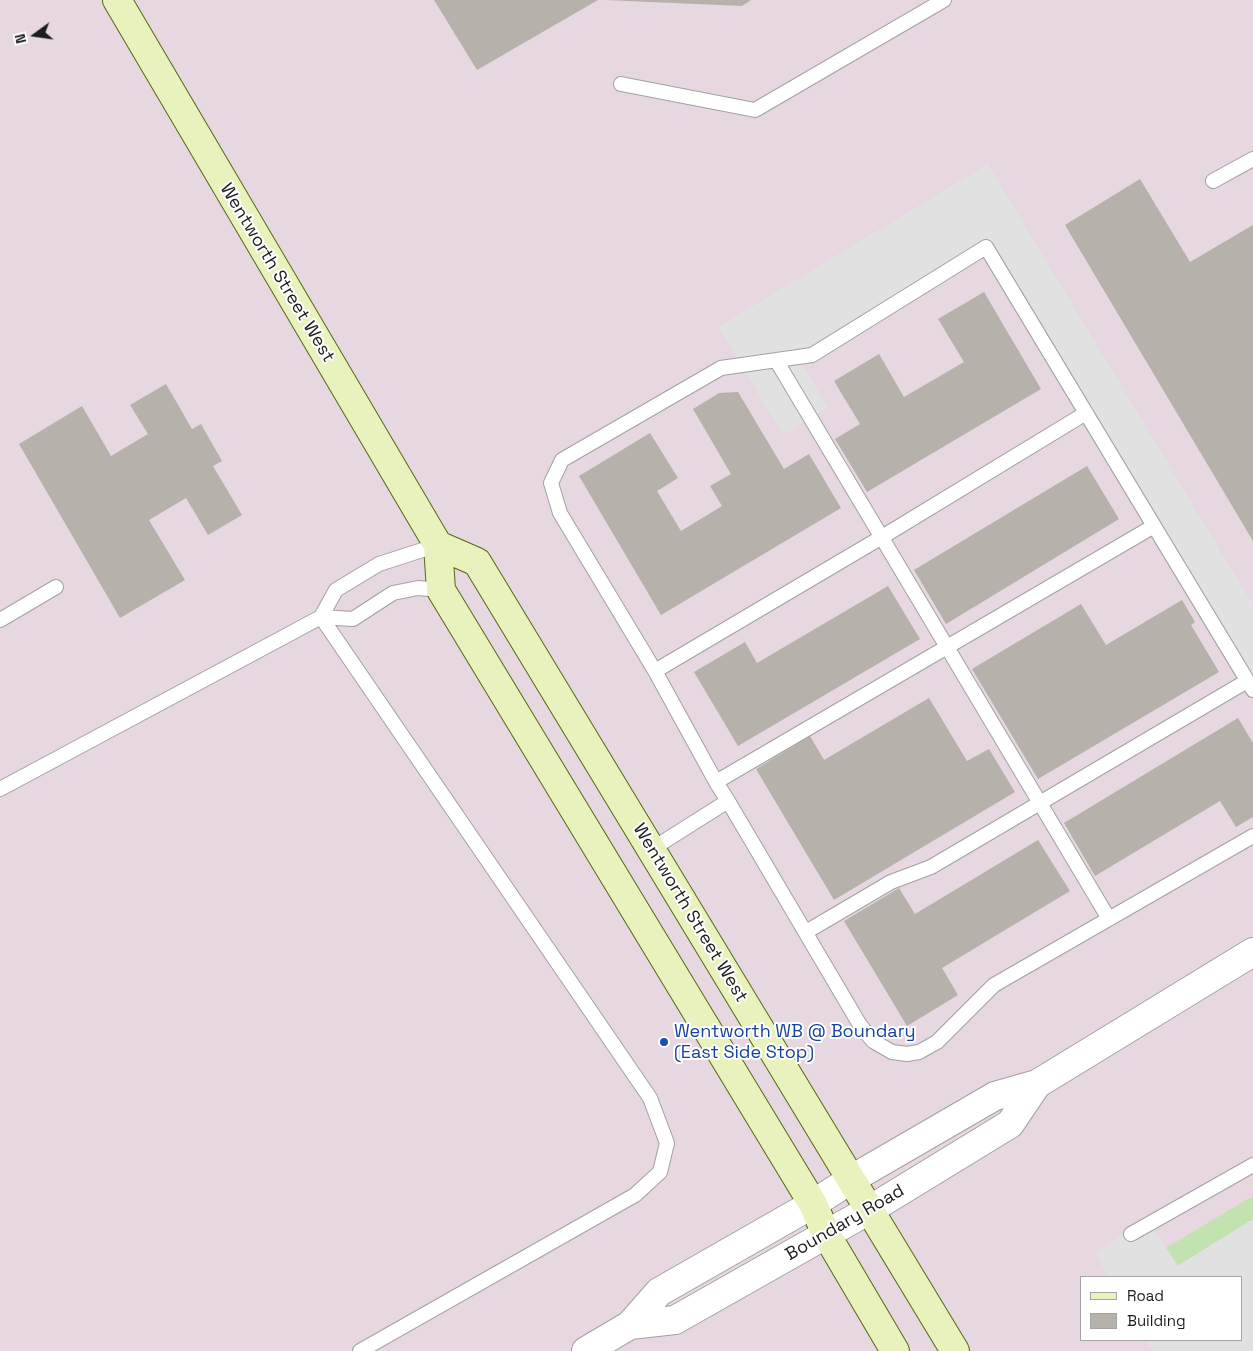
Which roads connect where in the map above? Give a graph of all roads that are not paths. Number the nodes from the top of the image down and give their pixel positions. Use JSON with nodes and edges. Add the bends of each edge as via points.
{"nodes":[{"id":1,"x":116,"y":0,"type":"edge"},
{"id":2,"x":944,"y":0,"type":"edge"},
{"id":3,"x":621,"y":84,"type":"dead end"},
{"id":4,"x":1253,"y":159,"type":"edge"},
{"id":5,"x":1212,"y":181,"type":"dead end"},
{"id":6,"x":776,"y":360,"type":"junction"},
{"id":7,"x":1086,"y":413,"type":"junction"},
{"id":8,"x":1154,"y":526,"type":"junction"},
{"id":9,"x":882,"y":537,"type":"junction"},
{"id":10,"x":438,"y":545,"type":"junction"},
{"id":11,"x":56,"y":587,"type":"dead end"},
{"id":12,"x":441,"y":590,"type":"junction"},
{"id":13,"x":321,"y":617,"type":"junction"},
{"id":14,"x":0,"y":620,"type":"edge"},
{"id":15,"x":948,"y":646,"type":"junction"},
{"id":16,"x":655,"y":671,"type":"junction"},
{"id":17,"x":1250,"y":686,"type":"edge"},
{"id":18,"x":716,"y":782,"type":"junction"},
{"id":19,"x":0,"y":789,"type":"edge"},
{"id":20,"x":728,"y":801,"type":"junction"},
{"id":21,"x":1040,"y":803,"type":"junction"},
{"id":22,"x":1253,"y":836,"type":"edge"},
{"id":23,"x":652,"y":849,"type":"junction"},
{"id":24,"x":1109,"y":919,"type":"junction"},
{"id":25,"x":806,"y":932,"type":"junction"},
{"id":26,"x":1253,"y":952,"type":"edge"},
{"id":27,"x":1038,"y":1084,"type":"junction"},
{"id":28,"x":1253,"y":1165,"type":"edge"},
{"id":29,"x":850,"y":1180,"type":"junction"},
{"id":30,"x":813,"y":1204,"type":"junction"},
{"id":31,"x":871,"y":1209,"type":"junction"},
{"id":32,"x":826,"y":1234,"type":"junction"},
{"id":33,"x":1131,"y":1234,"type":"dead end"},
{"id":34,"x":630,"y":1325,"type":"junction"},
{"id":35,"x":360,"y":1351,"type":"edge"},
{"id":36,"x":586,"y":1351,"type":"edge"},
{"id":37,"x":895,"y":1351,"type":"edge"},
{"id":38,"x":955,"y":1351,"type":"edge"}],
"edges":[{"from":1,"to":10,"type":"main road","name":"Wentworth Street West"},
{"from":2,"to":3,"type":"lane","via":[[756,110]]},
{"from":4,"to":5,"type":"lane"},
{"from":6,"to":7,"type":"lane","via":[[812,355],[986,247]]},
{"from":6,"to":9,"type":"lane"},
{"from":6,"to":16,"type":"lane","via":[[722,368],[562,460],[551,483],[560,513]]},
{"from":7,"to":8,"type":"lane"},
{"from":7,"to":9,"type":"lane"},
{"from":8,"to":15,"type":"lane"},
{"from":8,"to":17,"type":"lane"},
{"from":9,"to":15,"type":"lane"},
{"from":9,"to":16,"type":"lane"},
{"from":10,"to":12,"type":"main road","name":"Wentworth Street West"},
{"from":10,"to":13,"type":"lane","via":[[379,564],[336,590]]},
{"from":10,"to":23,"type":"main road","name":"Wentworth Street West","via":[[477,562]]},
{"from":11,"to":14,"type":"lane"},
{"from":12,"to":13,"type":"lane","via":[[418,588],[393,593],[354,619]]},
{"from":12,"to":30,"type":"main road","name":"Wentworth Street West"},
{"from":13,"to":19,"type":"lane"},
{"from":13,"to":35,"type":"lane","via":[[650,1098],[667,1143],[660,1172],[635,1196]]},
{"from":15,"to":18,"type":"lane"},
{"from":15,"to":21,"type":"lane"},
{"from":16,"to":18,"type":"lane"},
{"from":17,"to":21,"type":"lane"},
{"from":18,"to":20,"type":"lane"},
{"from":20,"to":23,"type":"lane"},
{"from":20,"to":25,"type":"lane"},
{"from":21,"to":24,"type":"lane"},
{"from":21,"to":25,"type":"lane","via":[[931,867],[891,882]]},
{"from":22,"to":24,"type":"lane"},
{"from":23,"to":29,"type":"main road","name":"Wentworth Street West"},
{"from":24,"to":25,"type":"lane","via":[[994,985],[937,1042],[920,1052],[906,1054],[892,1052],[873,1041],[860,1025]]},
{"from":26,"to":27,"type":"street","name":"Boundary Road"},
{"from":27,"to":29,"type":"street","name":"Boundary Road","via":[[995,1096]]},
{"from":27,"to":31,"type":"street","name":"Boundary Road","via":[[1010,1124]]},
{"from":28,"to":33,"type":"lane"},
{"from":29,"to":30,"type":"street","name":"Boundary Road"},
{"from":29,"to":31,"type":"main road","name":"Wentworth Street West"},
{"from":30,"to":32,"type":"main road","name":"Wentworth Street West"},
{"from":30,"to":34,"type":"street","name":"Boundary Road","via":[[659,1292]]},
{"from":31,"to":32,"type":"street","name":"Boundary Road"},
{"from":31,"to":38,"type":"main road","name":"Wentworth Street West"},
{"from":32,"to":34,"type":"street","name":"Boundary Road","via":[[675,1320]]},
{"from":32,"to":37,"type":"main road","name":"Wentworth Street West"},
{"from":34,"to":36,"type":"street","name":"Boundary Road"}]}
